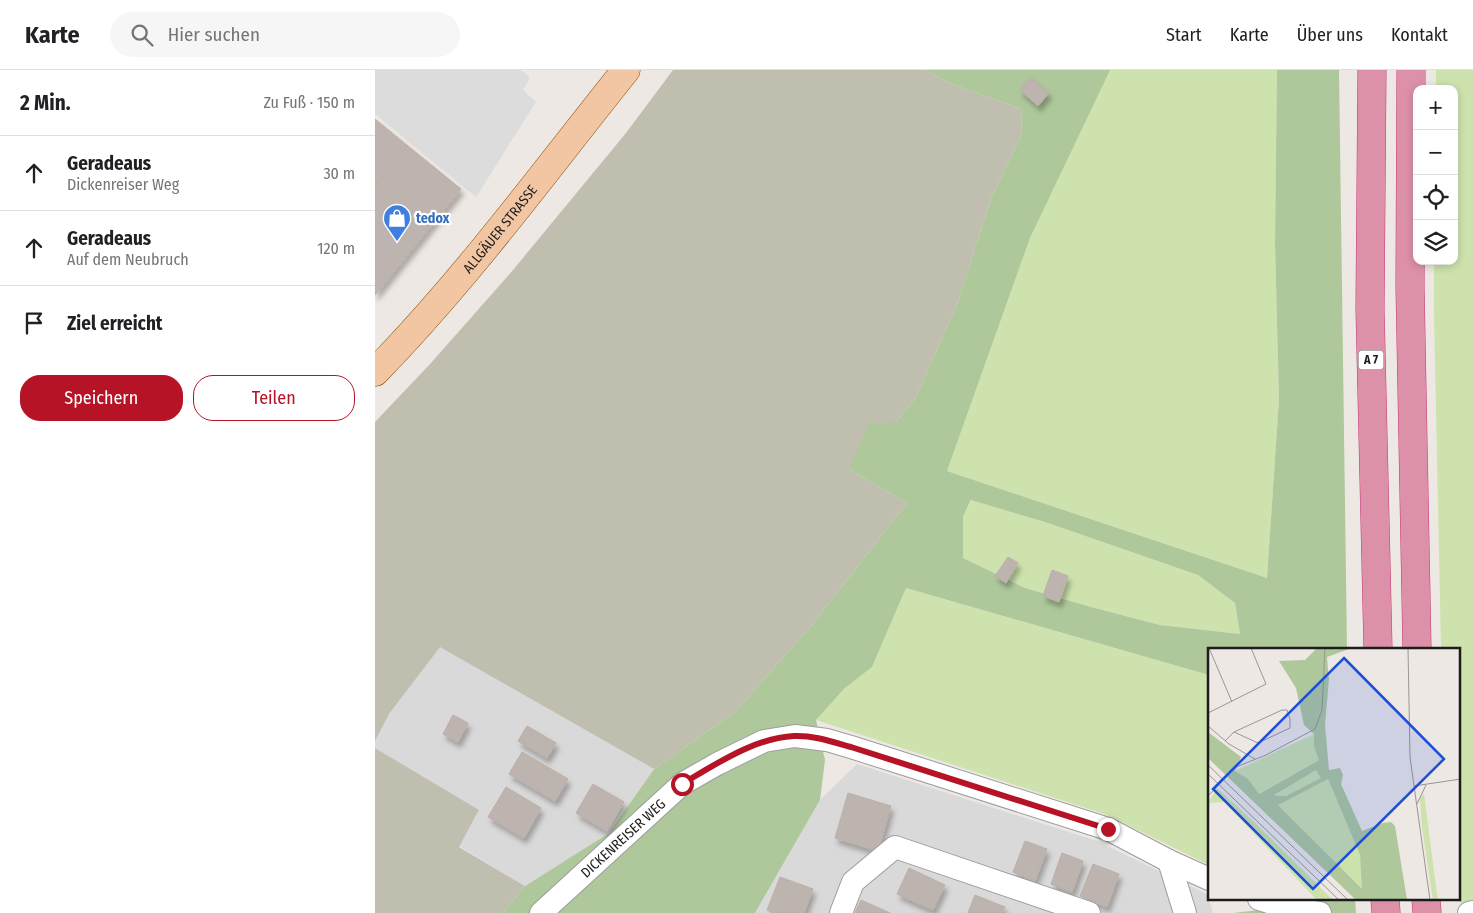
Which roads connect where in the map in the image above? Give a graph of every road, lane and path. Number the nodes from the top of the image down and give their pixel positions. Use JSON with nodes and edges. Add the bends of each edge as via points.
{"nodes":[{"id":1,"x":1372,"y":70,"type":"edge"},
{"id":2,"x":1411,"y":70,"type":"edge"},
{"id":3,"x":616,"y":74,"type":"edge"},
{"id":4,"x":375,"y":372,"type":"edge"},
{"id":5,"x":1378,"y":648,"type":"edge"},
{"id":6,"x":1417,"y":648,"type":"edge"},
{"id":7,"x":1169,"y":861,"type":"junction"},
{"id":8,"x":1208,"y":879,"type":"edge"},
{"id":9,"x":1262,"y":900,"type":"edge"},
{"id":10,"x":1473,"y":912,"type":"edge"},
{"id":11,"x":541,"y":913,"type":"edge"},
{"id":12,"x":841,"y":913,"type":"edge"},
{"id":13,"x":1089,"y":913,"type":"edge"},
{"id":14,"x":1185,"y":913,"type":"edge"},
{"id":15,"x":1320,"y":913,"type":"edge"},
{"id":16,"x":1469,"y":913,"type":"edge"}],
"edges":[{"from":1,"to":5,"type":"highway","number":"A 7","via":[[1370,309]]},
{"from":2,"to":6,"type":"highway","via":[[1410,286]]},
{"from":3,"to":4,"type":"main road","name":"ALLGÄUER STRASSE","via":[[511,217]]},
{"from":7,"to":8,"type":"street","name":"DICKENREISER WEG"},
{"from":7,"to":11,"type":"street","name":"DICKENREISER WEG","via":[[1108,829],[851,747],[795,736],[764,741],[682,784]]},
{"from":7,"to":14,"type":"street"},
{"from":9,"to":15,"type":"street"},
{"from":10,"to":16,"type":"street"},
{"from":12,"to":13,"type":"street","via":[[853,882],[895,847]]}]}
